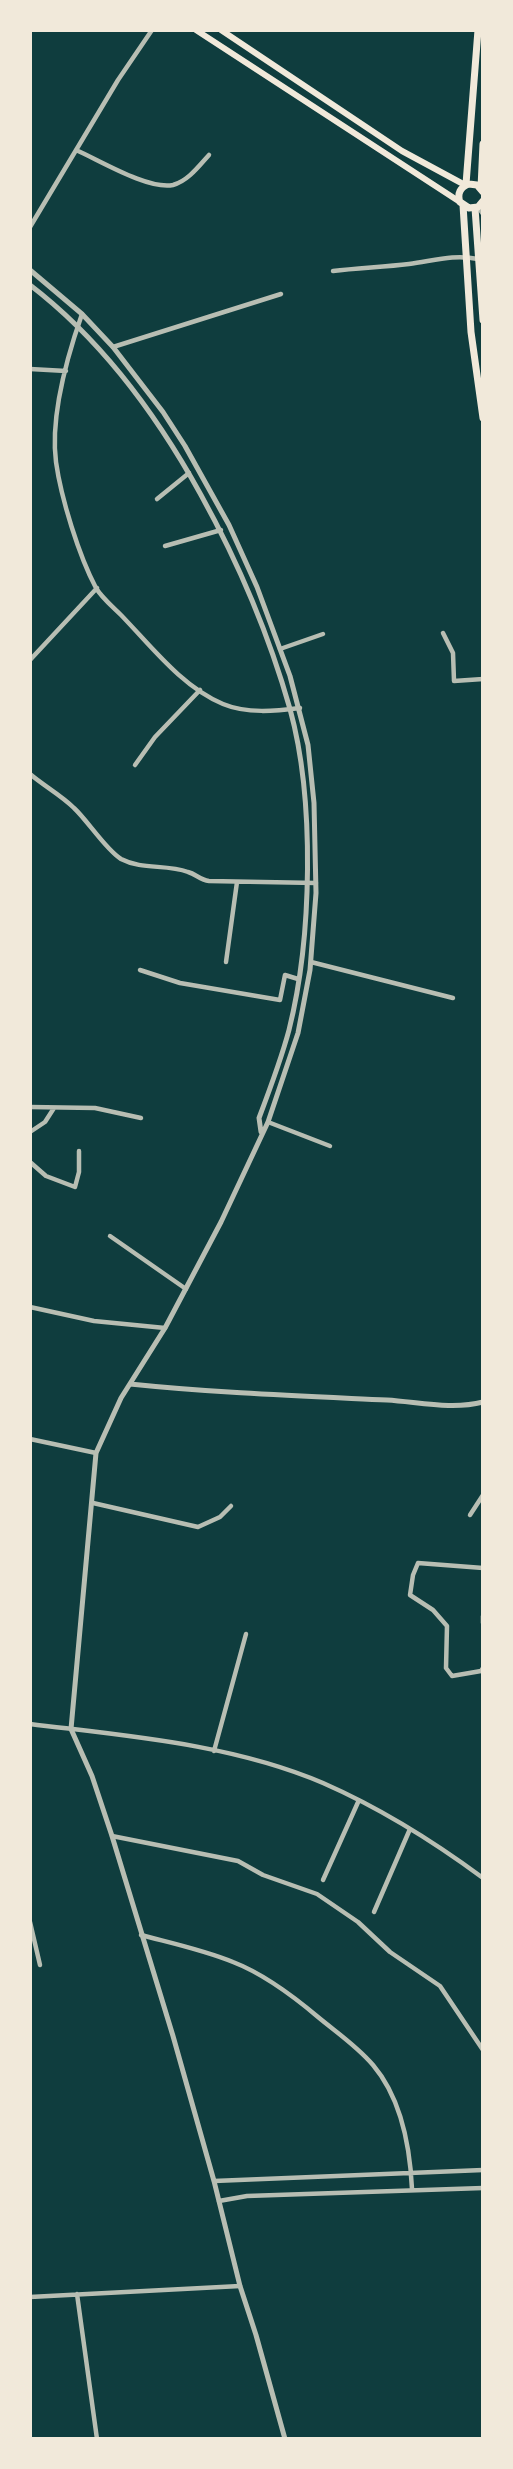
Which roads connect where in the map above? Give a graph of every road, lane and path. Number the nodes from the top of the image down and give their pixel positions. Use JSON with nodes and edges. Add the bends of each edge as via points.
{"nodes":[{"id":1,"x":152,"y":30,"type":"edge"},
{"id":2,"x":196,"y":30,"type":"edge"},
{"id":3,"x":221,"y":30,"type":"edge"},
{"id":4,"x":478,"y":30,"type":"edge"},
{"id":5,"x":483,"y":144,"type":"edge"},
{"id":6,"x":76,"y":150,"type":"junction"},
{"id":7,"x":209,"y":155,"type":"dead end"},
{"id":8,"x":465,"y":185,"type":"junction"},
{"id":9,"x":482,"y":190,"type":"edge"},
{"id":10,"x":462,"y":204,"type":"junction"},
{"id":11,"x":479,"y":205,"type":"edge"},
{"id":12,"x":483,"y":214,"type":"edge"},
{"id":13,"x":30,"y":227,"type":"edge"},
{"id":14,"x":465,"y":256,"type":"junction"},
{"id":15,"x":478,"y":259,"type":"junction"},
{"id":16,"x":30,"y":270,"type":"edge"},
{"id":17,"x":333,"y":271,"type":"dead end"},
{"id":18,"x":30,"y":285,"type":"edge"},
{"id":19,"x":282,"y":294,"type":"dead end"},
{"id":20,"x":82,"y":314,"type":"junction"},
{"id":21,"x":483,"y":320,"type":"edge"},
{"id":22,"x":78,"y":326,"type":"junction"},
{"id":23,"x":113,"y":347,"type":"junction"},
{"id":24,"x":30,"y":369,"type":"edge"},
{"id":25,"x":66,"y":371,"type":"junction"},
{"id":26,"x":483,"y":418,"type":"edge"},
{"id":27,"x":189,"y":473,"type":"junction"},
{"id":28,"x":156,"y":499,"type":"dead end"},
{"id":29,"x":221,"y":530,"type":"junction"},
{"id":30,"x":165,"y":546,"type":"dead end"},
{"id":31,"x":97,"y":588,"type":"junction"},
{"id":32,"x":444,"y":633,"type":"dead end"},
{"id":33,"x":323,"y":634,"type":"dead end"},
{"id":34,"x":280,"y":649,"type":"junction"},
{"id":35,"x":30,"y":660,"type":"edge"},
{"id":36,"x":483,"y":679,"type":"edge"},
{"id":37,"x":200,"y":690,"type":"junction"},
{"id":38,"x":300,"y":708,"type":"junction"},
{"id":39,"x":290,"y":709,"type":"junction"},
{"id":40,"x":135,"y":765,"type":"dead end"},
{"id":41,"x":30,"y":774,"type":"edge"},
{"id":42,"x":237,"y":882,"type":"junction"},
{"id":43,"x":306,"y":882,"type":"junction"},
{"id":44,"x":316,"y":883,"type":"junction"},
{"id":45,"x":226,"y":962,"type":"dead end"},
{"id":46,"x":311,"y":962,"type":"junction"},
{"id":47,"x":140,"y":970,"type":"dead end"},
{"id":48,"x":298,"y":979,"type":"junction"},
{"id":49,"x":453,"y":998,"type":"dead end"},
{"id":50,"x":30,"y":1107,"type":"edge"},
{"id":51,"x":54,"y":1108,"type":"junction"},
{"id":52,"x":141,"y":1118,"type":"dead end"},
{"id":53,"x":268,"y":1122,"type":"junction"},
{"id":54,"x":30,"y":1131,"type":"edge"},
{"id":55,"x":261,"y":1134,"type":"junction"},
{"id":56,"x":330,"y":1146,"type":"dead end"},
{"id":57,"x":79,"y":1151,"type":"dead end"},
{"id":58,"x":30,"y":1162,"type":"edge"},
{"id":59,"x":110,"y":1236,"type":"dead end"},
{"id":60,"x":186,"y":1289,"type":"junction"},
{"id":61,"x":30,"y":1307,"type":"edge"},
{"id":62,"x":165,"y":1328,"type":"junction"},
{"id":63,"x":130,"y":1384,"type":"junction"},
{"id":64,"x":483,"y":1402,"type":"edge"},
{"id":65,"x":30,"y":1439,"type":"edge"},
{"id":66,"x":96,"y":1453,"type":"junction"},
{"id":67,"x":483,"y":1495,"type":"edge"},
{"id":68,"x":93,"y":1503,"type":"junction"},
{"id":69,"x":231,"y":1506,"type":"dead end"},
{"id":70,"x":470,"y":1515,"type":"dead end"},
{"id":71,"x":483,"y":1568,"type":"edge"},
{"id":72,"x":483,"y":1616,"type":"edge"},
{"id":73,"x":483,"y":1623,"type":"edge"},
{"id":74,"x":246,"y":1634,"type":"dead end"},
{"id":75,"x":483,"y":1668,"type":"edge"},
{"id":76,"x":30,"y":1724,"type":"edge"},
{"id":77,"x":71,"y":1729,"type":"junction"},
{"id":78,"x":214,"y":1751,"type":"junction"},
{"id":79,"x":359,"y":1800,"type":"junction"},
{"id":80,"x":410,"y":1829,"type":"junction"},
{"id":81,"x":112,"y":1836,"type":"junction"},
{"id":82,"x":483,"y":1878,"type":"edge"},
{"id":83,"x":323,"y":1880,"type":"dead end"},
{"id":84,"x":374,"y":1912,"type":"dead end"},
{"id":85,"x":30,"y":1922,"type":"edge"},
{"id":86,"x":141,"y":1935,"type":"junction"},
{"id":87,"x":40,"y":1965,"type":"dead end"},
{"id":88,"x":483,"y":2050,"type":"edge"},
{"id":89,"x":483,"y":2170,"type":"edge"},
{"id":90,"x":411,"y":2173,"type":"junction"},
{"id":91,"x":214,"y":2181,"type":"junction"},
{"id":92,"x":483,"y":2188,"type":"edge"},
{"id":93,"x":412,"y":2189,"type":"junction"},
{"id":94,"x":219,"y":2200,"type":"junction"},
{"id":95,"x":240,"y":2286,"type":"junction"},
{"id":96,"x":77,"y":2294,"type":"junction"},
{"id":97,"x":30,"y":2297,"type":"edge"},
{"id":98,"x":97,"y":2439,"type":"edge"},
{"id":99,"x":285,"y":2439,"type":"edge"}],
"edges":[{"from":1,"to":6,"type":"street"},
{"from":2,"to":10,"type":"main road"},
{"from":3,"to":8,"type":"main road","via":[[402,151]]},
{"from":4,"to":8,"type":"main road"},
{"from":5,"to":9,"type":"main road"},
{"from":6,"to":7,"type":"street","via":[[160,185],[179,182]]},
{"from":6,"to":13,"type":"street"},
{"from":8,"to":9,"type":"main road","via":[[474,184]]},
{"from":8,"to":10,"type":"main road","via":[[459,193]]},
{"from":10,"to":11,"type":"main road"},
{"from":10,"to":14,"type":"main road"},
{"from":11,"to":12,"type":"street"},
{"from":11,"to":15,"type":"main road"},
{"from":14,"to":15,"type":"street"},
{"from":14,"to":17,"type":"street"},
{"from":14,"to":26,"type":"main road"},
{"from":15,"to":21,"type":"main road"},
{"from":16,"to":20,"type":"street"},
{"from":18,"to":22,"type":"street"},
{"from":19,"to":23,"type":"street"},
{"from":20,"to":22,"type":"street"},
{"from":20,"to":23,"type":"street"},
{"from":22,"to":25,"type":"street"},
{"from":22,"to":27,"type":"street","via":[[145,405]]},
{"from":23,"to":34,"type":"street","via":[[186,446],[250,572]]},
{"from":24,"to":25,"type":"street"},
{"from":25,"to":31,"type":"street","via":[[56,421],[56,462],[73,529]]},
{"from":27,"to":28,"type":"street"},
{"from":27,"to":29,"type":"street"},
{"from":29,"to":30,"type":"street"},
{"from":29,"to":39,"type":"street","via":[[264,632]]},
{"from":31,"to":35,"type":"street"},
{"from":31,"to":37,"type":"street","via":[[164,660]]},
{"from":32,"to":36,"type":"street","via":[[453,653],[454,681]]},
{"from":33,"to":34,"type":"street"},
{"from":34,"to":38,"type":"street"},
{"from":37,"to":39,"type":"street","via":[[231,706],[262,711]]},
{"from":37,"to":40,"type":"street","via":[[155,737]]},
{"from":38,"to":39,"type":"street"},
{"from":38,"to":44,"type":"street","via":[[314,803]]},
{"from":39,"to":43,"type":"street","via":[[303,793],[308,849]]},
{"from":41,"to":42,"type":"street","via":[[76,809],[123,860],[138,866],[191,872],[200,880]]},
{"from":42,"to":43,"type":"street"},
{"from":42,"to":45,"type":"street"},
{"from":43,"to":44,"type":"street"},
{"from":43,"to":48,"type":"street"},
{"from":44,"to":46,"type":"street"},
{"from":46,"to":49,"type":"street"},
{"from":46,"to":53,"type":"street","via":[[298,1033]]},
{"from":47,"to":48,"type":"street","via":[[180,983],[280,1000],[285,975]]},
{"from":48,"to":55,"type":"street","via":[[289,1031],[259,1118]]},
{"from":50,"to":51,"type":"street"},
{"from":51,"to":52,"type":"street","via":[[95,1108]]},
{"from":51,"to":54,"type":"street","via":[[45,1122]]},
{"from":53,"to":55,"type":"street"},
{"from":53,"to":56,"type":"street"},
{"from":55,"to":60,"type":"street"},
{"from":57,"to":58,"type":"street","via":[[75,1187],[46,1176]]},
{"from":59,"to":60,"type":"street"},
{"from":60,"to":62,"type":"street"},
{"from":61,"to":62,"type":"street","via":[[94,1321]]},
{"from":62,"to":63,"type":"street"},
{"from":63,"to":64,"type":"street","via":[[462,1407]]},
{"from":63,"to":66,"type":"street"},
{"from":65,"to":66,"type":"street"},
{"from":66,"to":68,"type":"street"},
{"from":67,"to":70,"type":"street"},
{"from":68,"to":69,"type":"street","via":[[198,1527],[220,1517]]},
{"from":68,"to":77,"type":"street"},
{"from":71,"to":75,"type":"street","via":[[418,1563],[410,1595],[434,1610],[447,1626],[446,1668],[452,1676]]},
{"from":72,"to":73,"type":"street"},
{"from":74,"to":78,"type":"street"},
{"from":76,"to":77,"type":"street"},
{"from":77,"to":78,"type":"street"},
{"from":77,"to":81,"type":"street"},
{"from":78,"to":79,"type":"street","via":[[282,1768]]},
{"from":79,"to":80,"type":"street"},
{"from":79,"to":83,"type":"street"},
{"from":80,"to":82,"type":"street"},
{"from":80,"to":84,"type":"street"},
{"from":81,"to":86,"type":"street"},
{"from":81,"to":88,"type":"street","via":[[238,1861],[263,1875],[316,1894],[440,1986]]},
{"from":85,"to":87,"type":"street"},
{"from":86,"to":90,"type":"street","via":[[250,1970],[283,1989],[364,2055],[393,2099]]},
{"from":86,"to":91,"type":"street"},
{"from":89,"to":90,"type":"street"},
{"from":90,"to":91,"type":"street"},
{"from":90,"to":93,"type":"street"},
{"from":91,"to":94,"type":"street"},
{"from":92,"to":93,"type":"street"},
{"from":93,"to":94,"type":"street"},
{"from":94,"to":95,"type":"street"},
{"from":95,"to":96,"type":"street"},
{"from":95,"to":99,"type":"street"},
{"from":96,"to":97,"type":"street"},
{"from":96,"to":98,"type":"street"}]}
